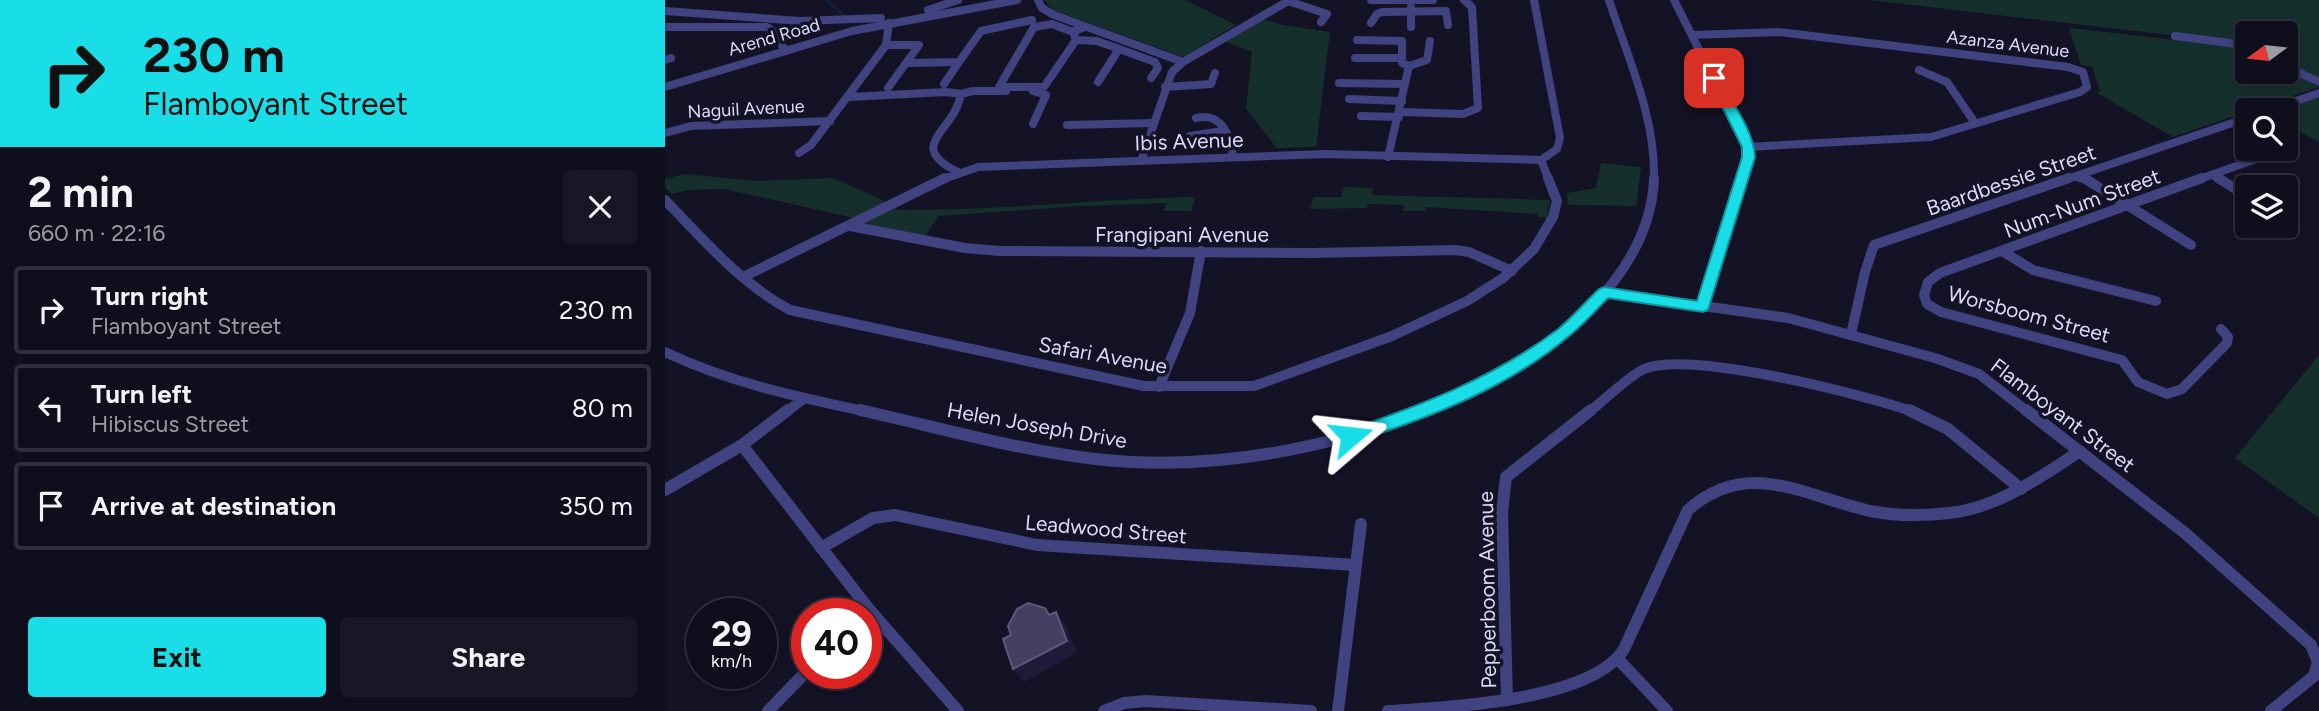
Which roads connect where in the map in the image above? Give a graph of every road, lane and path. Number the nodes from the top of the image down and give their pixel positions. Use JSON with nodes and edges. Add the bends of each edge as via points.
{"nodes":[{"id":1,"x":958,"y":0,"type":"edge"},
{"id":2,"x":1017,"y":0,"type":"edge"},
{"id":3,"x":1038,"y":0,"type":"edge"},
{"id":4,"x":1289,"y":0,"type":"edge"},
{"id":5,"x":1371,"y":0,"type":"edge"},
{"id":6,"x":1433,"y":0,"type":"edge"},
{"id":7,"x":1464,"y":0,"type":"edge"},
{"id":8,"x":1534,"y":0,"type":"edge"},
{"id":9,"x":1609,"y":0,"type":"edge"},
{"id":10,"x":1674,"y":0,"type":"edge"},
{"id":11,"x":1411,"y":1,"type":"edge"},
{"id":12,"x":665,"y":11,"type":"edge"},
{"id":13,"x":1411,"y":12,"type":"junction"},
{"id":14,"x":1032,"y":20,"type":"dead end"},
{"id":15,"x":1321,"y":22,"type":"dead end"},
{"id":16,"x":889,"y":23,"type":"junction"},
{"id":17,"x":1371,"y":23,"type":"dead end"},
{"id":18,"x":1448,"y":25,"type":"dead end"},
{"id":19,"x":665,"y":27,"type":"edge"},
{"id":20,"x":676,"y":27,"type":"junction"},
{"id":21,"x":1084,"y":27,"type":"junction"},
{"id":22,"x":1411,"y":27,"type":"dead end"},
{"id":23,"x":1692,"y":35,"type":"junction"},
{"id":24,"x":665,"y":36,"type":"edge"},
{"id":25,"x":1075,"y":36,"type":"junction"},
{"id":26,"x":2175,"y":36,"type":"dead end"},
{"id":27,"x":1357,"y":40,"type":"dead end"},
{"id":28,"x":1430,"y":41,"type":"dead end"},
{"id":29,"x":2235,"y":44,"type":"edge"},
{"id":30,"x":886,"y":45,"type":"junction"},
{"id":31,"x":1119,"y":49,"type":"junction"},
{"id":32,"x":785,"y":50,"type":"junction"},
{"id":33,"x":1355,"y":58,"type":"dead end"},
{"id":34,"x":1402,"y":58,"type":"junction"},
{"id":35,"x":959,"y":62,"type":"junction"},
{"id":36,"x":1183,"y":62,"type":"junction"},
{"id":37,"x":907,"y":64,"type":"junction"},
{"id":38,"x":1409,"y":66,"type":"junction"},
{"id":39,"x":1919,"y":70,"type":"dead end"},
{"id":40,"x":2298,"y":72,"type":"edge"},
{"id":41,"x":1215,"y":73,"type":"dead end"},
{"id":42,"x":1151,"y":78,"type":"dead end"},
{"id":43,"x":1098,"y":82,"type":"dead end"},
{"id":44,"x":2319,"y":82,"type":"edge"},
{"id":45,"x":667,"y":83,"type":"edge"},
{"id":46,"x":1339,"y":83,"type":"dead end"},
{"id":47,"x":944,"y":84,"type":"dead end"},
{"id":48,"x":1405,"y":84,"type":"junction"},
{"id":49,"x":1165,"y":87,"type":"junction"},
{"id":50,"x":888,"y":88,"type":"dead end"},
{"id":51,"x":2319,"y":93,"type":"edge"},
{"id":52,"x":961,"y":94,"type":"junction"},
{"id":53,"x":849,"y":97,"type":"junction"},
{"id":54,"x":1349,"y":99,"type":"dead end"},
{"id":55,"x":2298,"y":100,"type":"edge"},
{"id":56,"x":1402,"y":101,"type":"junction"},
{"id":57,"x":1399,"y":114,"type":"junction"},
{"id":58,"x":1361,"y":116,"type":"dead end"},
{"id":59,"x":1196,"y":118,"type":"dead end"},
{"id":60,"x":830,"y":121,"type":"junction"},
{"id":61,"x":2235,"y":122,"type":"edge"},
{"id":62,"x":1153,"y":123,"type":"junction"},
{"id":63,"x":1975,"y":123,"type":"junction"},
{"id":64,"x":1033,"y":124,"type":"dead end"},
{"id":65,"x":1067,"y":125,"type":"dead end"},
{"id":66,"x":1222,"y":131,"type":"junction"},
{"id":67,"x":665,"y":133,"type":"edge"},
{"id":68,"x":1190,"y":136,"type":"dead end"},
{"id":69,"x":1748,"y":147,"type":"junction"},
{"id":70,"x":799,"y":153,"type":"dead end"},
{"id":71,"x":1233,"y":157,"type":"junction"},
{"id":72,"x":1388,"y":157,"type":"junction"},
{"id":73,"x":1141,"y":160,"type":"junction"},
{"id":74,"x":1541,"y":160,"type":"junction"},
{"id":75,"x":2251,"y":161,"type":"edge"},
{"id":76,"x":958,"y":172,"type":"junction"},
{"id":77,"x":2092,"y":172,"type":"junction"},
{"id":78,"x":2212,"y":175,"type":"junction"},
{"id":79,"x":2076,"y":177,"type":"junction"},
{"id":80,"x":2235,"y":189,"type":"edge"},
{"id":81,"x":665,"y":200,"type":"edge"},
{"id":82,"x":2125,"y":202,"type":"junction"},
{"id":83,"x":851,"y":226,"type":"junction"},
{"id":84,"x":2191,"y":245,"type":"dead end"},
{"id":85,"x":1201,"y":251,"type":"junction"},
{"id":86,"x":2002,"y":251,"type":"junction"},
{"id":87,"x":1512,"y":271,"type":"junction"},
{"id":88,"x":743,"y":277,"type":"junction"},
{"id":89,"x":1604,"y":292,"type":"junction"},
{"id":90,"x":2156,"y":301,"type":"dead end"},
{"id":91,"x":1703,"y":307,"type":"junction"},
{"id":92,"x":1932,"y":308,"type":"joint"},
{"id":93,"x":2221,"y":329,"type":"dead end"},
{"id":94,"x":1851,"y":334,"type":"junction"},
{"id":95,"x":665,"y":352,"type":"edge"},
{"id":96,"x":1159,"y":387,"type":"junction"},
{"id":97,"x":805,"y":398,"type":"junction"},
{"id":98,"x":742,"y":445,"type":"junction"},
{"id":99,"x":2080,"y":451,"type":"junction"},
{"id":100,"x":2021,"y":489,"type":"junction"},
{"id":101,"x":665,"y":490,"type":"edge"},
{"id":102,"x":1360,"y":524,"type":"dead end"},
{"id":103,"x":821,"y":548,"type":"junction"},
{"id":104,"x":1356,"y":565,"type":"junction"},
{"id":105,"x":856,"y":598,"type":"edge"},
{"id":106,"x":882,"y":629,"type":"edge"},
{"id":107,"x":2317,"y":657,"type":"edge"},
{"id":108,"x":1618,"y":659,"type":"junction"},
{"id":109,"x":791,"y":687,"type":"edge"},
{"id":110,"x":1507,"y":699,"type":"junction"},
{"id":111,"x":768,"y":711,"type":"edge"},
{"id":112,"x":958,"y":711,"type":"edge"},
{"id":113,"x":1104,"y":711,"type":"edge"},
{"id":114,"x":1311,"y":711,"type":"edge"},
{"id":115,"x":1338,"y":711,"type":"edge"},
{"id":116,"x":1388,"y":711,"type":"edge"},
{"id":117,"x":1667,"y":711,"type":"edge"},
{"id":118,"x":2271,"y":711,"type":"edge"}],
"edges":[{"from":1,"to":12,"type":"street","via":[[863,20],[776,20]]},
{"from":2,"to":16,"type":"street","name":"Arend Road"},
{"from":3,"to":21,"type":"street","via":[[1046,11]]},
{"from":4,"to":15,"type":"street","via":[[1327,14]]},
{"from":4,"to":36,"type":"street"},
{"from":5,"to":11,"type":"street"},
{"from":6,"to":11,"type":"street"},
{"from":7,"to":57,"type":"street","via":[[1472,7],[1478,108],[1463,114]]},
{"from":8,"to":74,"type":"street","via":[[1560,138],[1553,154]]},
{"from":9,"to":89,"type":"street","name":"Helen Joseph Drive","via":[[1646,116],[1655,170],[1645,225]]},
{"from":10,"to":23,"type":"street"},
{"from":11,"to":13,"type":"street"},
{"from":13,"to":17,"type":"street","via":[[1378,13]]},
{"from":13,"to":18,"type":"street","via":[[1446,11]]},
{"from":13,"to":22,"type":"street"},
{"from":14,"to":35,"type":"street","via":[[981,31]]},
{"from":16,"to":30,"type":"street"},
{"from":16,"to":32,"type":"street","name":"Arend Road"},
{"from":19,"to":20,"type":"street"},
{"from":20,"to":24,"type":"street"},
{"from":20,"to":32,"type":"street","via":[[767,27]]},
{"from":21,"to":25,"type":"street"},
{"from":21,"to":36,"type":"street"},
{"from":23,"to":63,"type":"street","name":"Azanza Avenue","via":[[1792,33],[2068,67],[2083,72],[2087,79],[2083,90]]},
{"from":23,"to":69,"type":"street"},
{"from":25,"to":25,"type":"street","via":[[1044,87],[999,87],[1034,27],[1052,24]]},
{"from":25,"to":31,"type":"street"},
{"from":26,"to":29,"type":"street"},
{"from":27,"to":34,"type":"street","via":[[1402,41]]},
{"from":28,"to":38,"type":"street","via":[[1427,60]]},
{"from":30,"to":37,"type":"street","via":[[919,45]]},
{"from":30,"to":53,"type":"street"},
{"from":31,"to":42,"type":"street","via":[[1155,62],[1158,68]]},
{"from":31,"to":43,"type":"street"},
{"from":32,"to":45,"type":"street","name":"Arend Road"},
{"from":33,"to":34,"type":"street"},
{"from":34,"to":38,"type":"street"},
{"from":35,"to":37,"type":"street"},
{"from":35,"to":47,"type":"street"},
{"from":36,"to":49,"type":"street"},
{"from":37,"to":50,"type":"street"},
{"from":38,"to":48,"type":"street"},
{"from":39,"to":63,"type":"street","via":[[1950,81]]},
{"from":40,"to":44,"type":"street"},
{"from":41,"to":49,"type":"street","via":[[1211,84]]},
{"from":46,"to":48,"type":"street"},
{"from":48,"to":56,"type":"street"},
{"from":49,"to":62,"type":"street"},
{"from":51,"to":55,"type":"street"},
{"from":52,"to":53,"type":"street"},
{"from":52,"to":64,"type":"street","via":[[979,90],[1042,92],[1046,97]]},
{"from":52,"to":76,"type":"street","via":[[932,153],[937,163]]},
{"from":53,"to":60,"type":"street"},
{"from":54,"to":56,"type":"street"},
{"from":56,"to":57,"type":"street"},
{"from":57,"to":58,"type":"street"},
{"from":57,"to":72,"type":"street"},
{"from":59,"to":66,"type":"street","via":[[1212,117]]},
{"from":60,"to":67,"type":"street","name":"Naguil Avenue","via":[[691,126]]},
{"from":60,"to":70,"type":"street"},
{"from":61,"to":77,"type":"street","name":"Baardbessie Street"},
{"from":62,"to":65,"type":"street"},
{"from":62,"to":73,"type":"street"},
{"from":63,"to":69,"type":"street","name":"Azanza Avenue","via":[[1924,138]]},
{"from":66,"to":68,"type":"street"},
{"from":66,"to":71,"type":"street","via":[[1233,147]]},
{"from":69,"to":91,"type":"street","via":[[1748,162]]},
{"from":71,"to":72,"type":"street","name":"Ibis Avenue"},
{"from":71,"to":73,"type":"street","name":"Ibis Avenue"},
{"from":72,"to":74,"type":"street","name":"Ibis Avenue"},
{"from":73,"to":76,"type":"street","name":"Ibis Avenue","via":[[999,165]]},
{"from":74,"to":87,"type":"street","name":"Safari Avenue","via":[[1556,209],[1541,240]]},
{"from":75,"to":78,"type":"street","name":"Num-Num Street"},
{"from":76,"to":83,"type":"street","name":"Ibis Avenue"},
{"from":77,"to":79,"type":"street","name":"Baardbessie Street"},
{"from":77,"to":82,"type":"street"},
{"from":78,"to":80,"type":"street"},
{"from":78,"to":82,"type":"street","name":"Num-Num Street"},
{"from":79,"to":82,"type":"street"},
{"from":79,"to":94,"type":"street","name":"Baardbessie Street","via":[[1874,246],[1867,256]]},
{"from":81,"to":88,"type":"street","name":"Safari Avenue"},
{"from":82,"to":84,"type":"street"},
{"from":82,"to":86,"type":"street","name":"Num-Num Street"},
{"from":83,"to":85,"type":"street","name":"Frangipani Avenue","via":[[986,250]]},
{"from":83,"to":88,"type":"street","name":"Ibis Avenue"},
{"from":85,"to":87,"type":"street","name":"Frangipani Avenue","via":[[1455,250]]},
{"from":85,"to":96,"type":"street","via":[[1190,313]]},
{"from":86,"to":90,"type":"street","via":[[2033,270]]},
{"from":86,"to":92,"type":"street","name":"Num-Num Street","via":[[1929,280],[1923,299]]},
{"from":87,"to":96,"type":"street","name":"Safari Avenue","via":[[1479,294],[1392,336],[1272,381],[1237,388]]},
{"from":88,"to":96,"type":"street","name":"Safari Avenue","via":[[790,310]]},
{"from":89,"to":91,"type":"street","name":"Flamboyant Street"},
{"from":89,"to":97,"type":"street","name":"Helen Joseph Drive","via":[[1564,333],[1484,385],[1392,424],[1266,455],[1187,462],[1109,460],[1042,450]]},
{"from":91,"to":94,"type":"street","name":"Flamboyant Street","via":[[1788,318]]},
{"from":92,"to":93,"type":"street","name":"Worsboom Street","via":[[2116,358],[2146,387],[2171,394],[2182,389],[2229,340]]},
{"from":94,"to":99,"type":"street","name":"Flamboyant Street","via":[[1979,374]]},
{"from":95,"to":97,"type":"street","name":"Helen Joseph Drive","via":[[704,371]]},
{"from":97,"to":98,"type":"street"},
{"from":98,"to":101,"type":"street"},
{"from":98,"to":103,"type":"street"},
{"from":99,"to":100,"type":"street"},
{"from":99,"to":107,"type":"street","name":"Flamboyant Street","via":[[2185,533],[2298,632]]},
{"from":100,"to":108,"type":"street","via":[[1970,510],[1927,514],[1869,510],[1755,483],[1712,490],[1685,516]]},
{"from":100,"to":110,"type":"street","name":"Pepperboom Avenue","via":[[1950,431],[1923,416],[1808,383],[1682,365],[1644,369],[1506,477]]},
{"from":102,"to":104,"type":"street"},
{"from":103,"to":104,"type":"street","name":"Leadwood Street","via":[[873,518],[895,514],[1037,545]]},
{"from":103,"to":105,"type":"street"},
{"from":104,"to":115,"type":"street"},
{"from":106,"to":112,"type":"street"},
{"from":107,"to":118,"type":"street","via":[[2314,676]]},
{"from":108,"to":110,"type":"street","via":[[1580,679]]},
{"from":108,"to":117,"type":"street"},
{"from":109,"to":111,"type":"street"},
{"from":110,"to":116,"type":"street"},
{"from":113,"to":114,"type":"street","via":[[1135,701]]}]}
